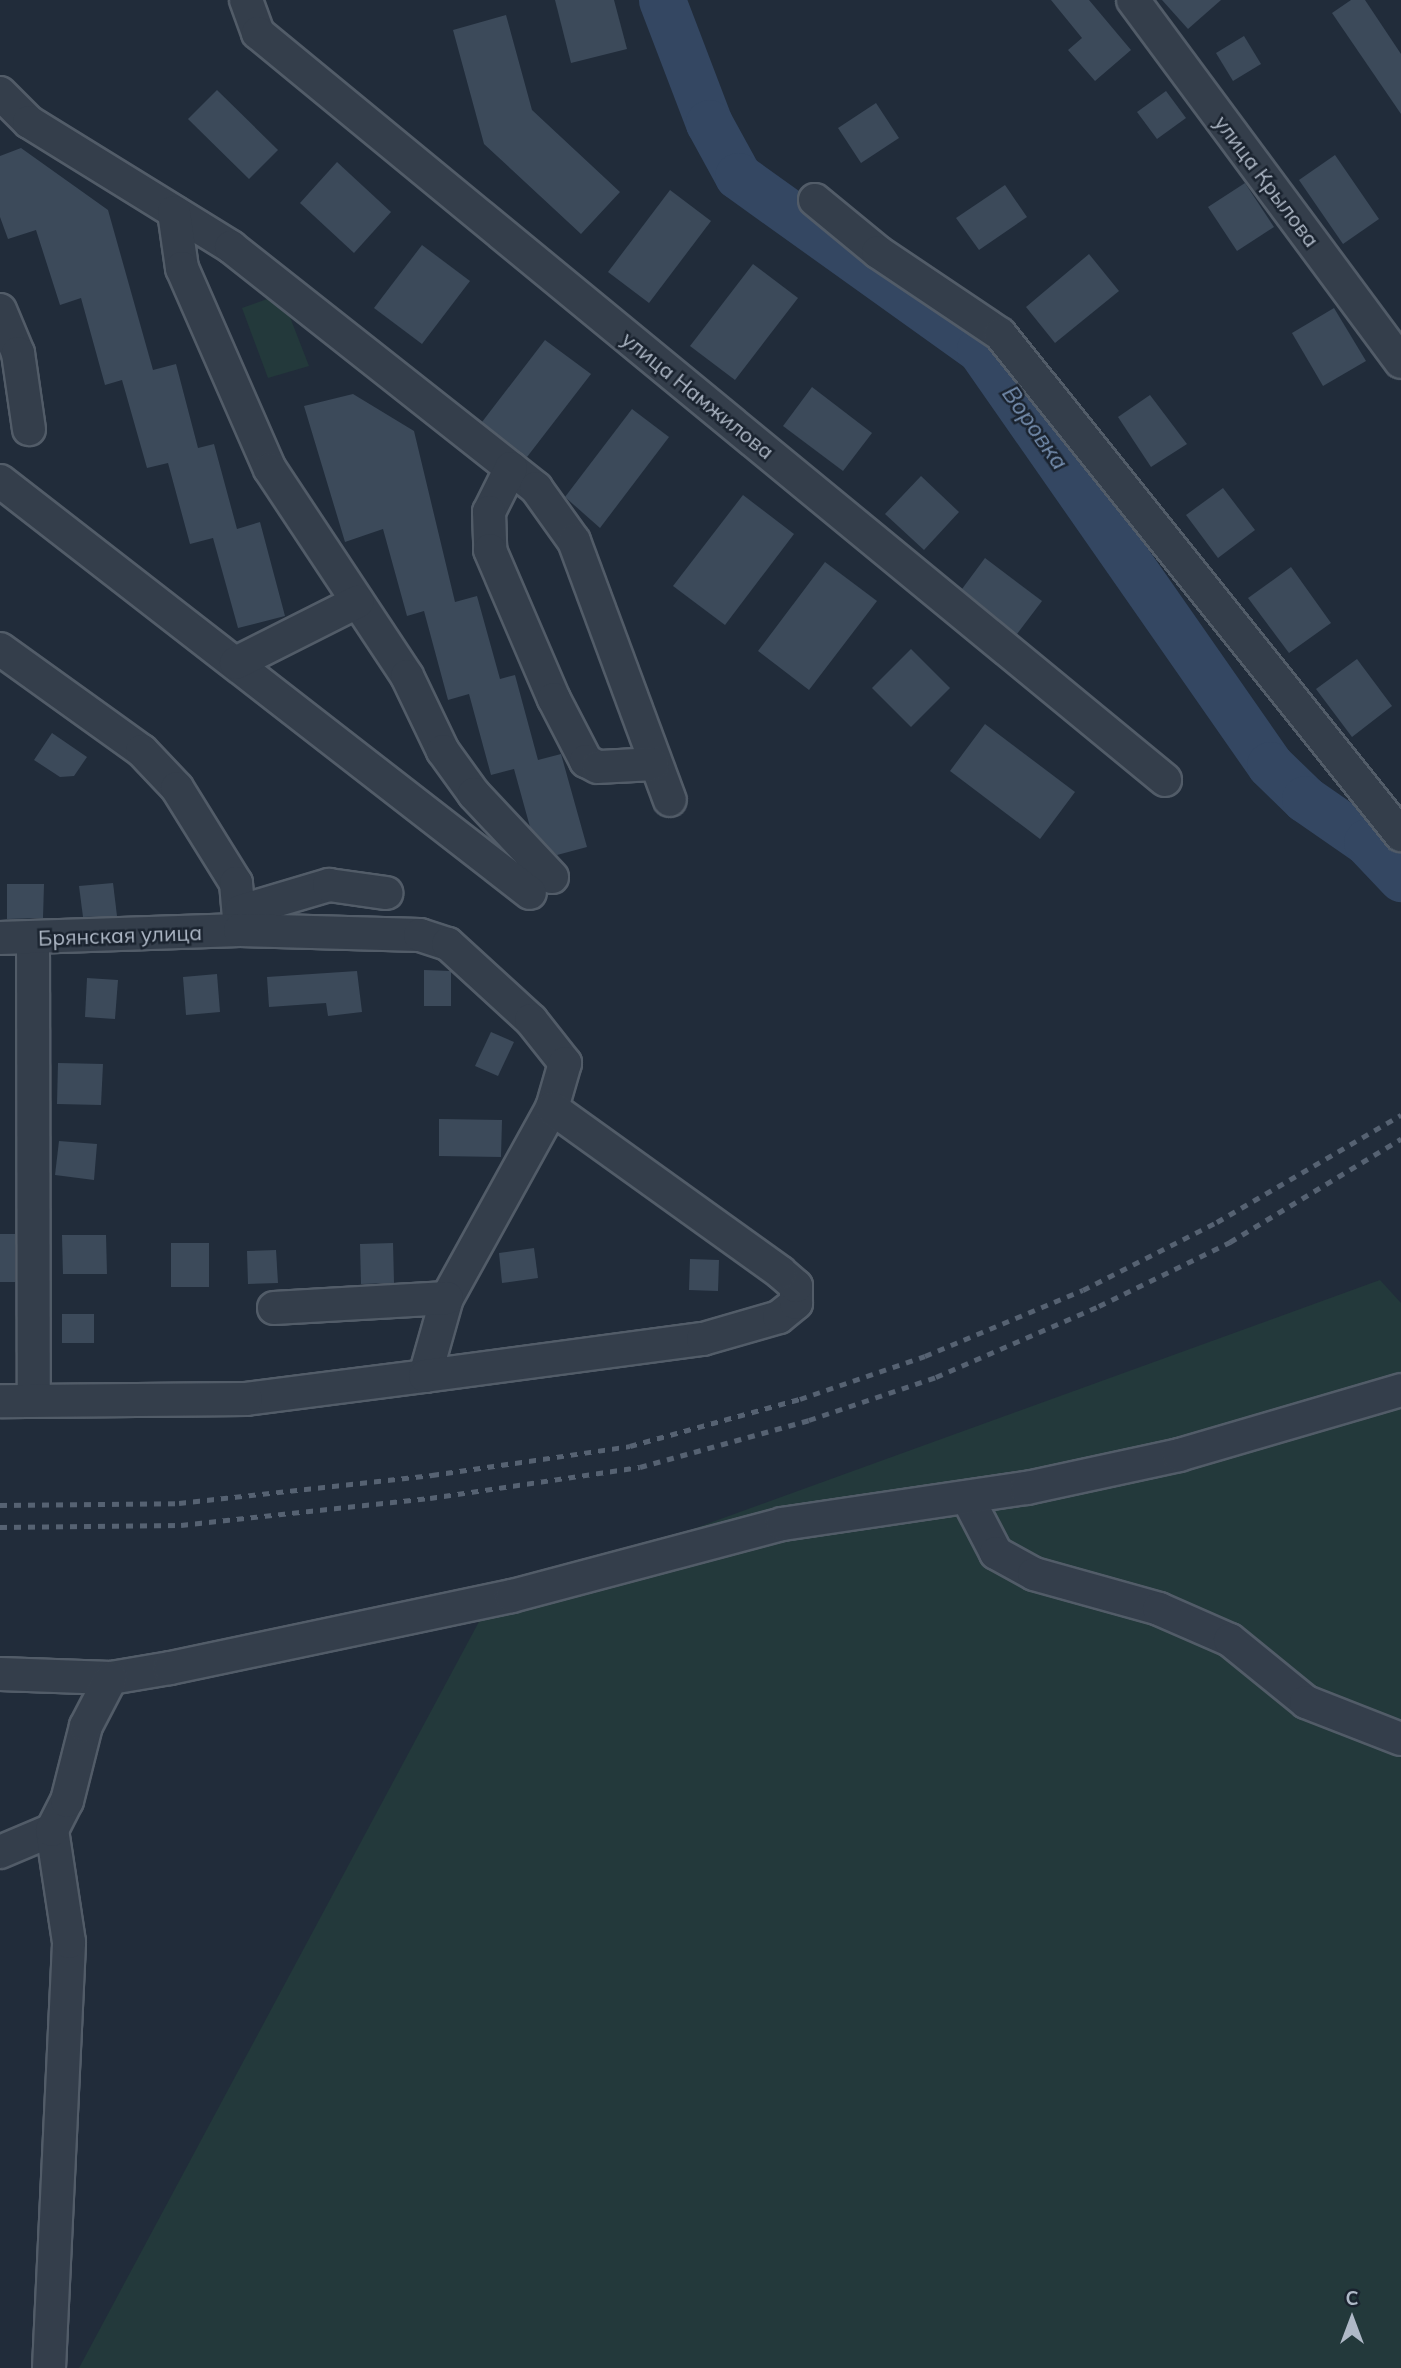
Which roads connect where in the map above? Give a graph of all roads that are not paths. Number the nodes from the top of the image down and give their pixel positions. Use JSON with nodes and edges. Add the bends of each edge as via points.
{"nodes":[{"id":1,"x":246,"y":0,"type":"edge"},
{"id":2,"x":1133,"y":0,"type":"edge"},
{"id":3,"x":0,"y":93,"type":"edge"},
{"id":4,"x":815,"y":200,"type":"dead end"},
{"id":5,"x":174,"y":212,"type":"junction"},
{"id":6,"x":0,"y":310,"type":"edge"},
{"id":7,"x":1401,"y":362,"type":"edge"},
{"id":8,"x":29,"y":429,"type":"dead end"},
{"id":9,"x":511,"y":468,"type":"junction"},
{"id":10,"x":0,"y":481,"type":"edge"},
{"id":11,"x":356,"y":602,"type":"junction"},
{"id":12,"x":0,"y":649,"type":"edge"},
{"id":13,"x":236,"y":663,"type":"junction"},
{"id":14,"x":653,"y":764,"type":"junction"},
{"id":15,"x":1165,"y":780,"type":"dead end"},
{"id":16,"x":670,"y":800,"type":"dead end"},
{"id":17,"x":1401,"y":835,"type":"edge"},
{"id":18,"x":386,"y":893,"type":"dead end"},
{"id":19,"x":240,"y":920,"type":"junction"},
{"id":20,"x":33,"y":937,"type":"junction"},
{"id":21,"x":0,"y":938,"type":"edge"},
{"id":22,"x":552,"y":1108,"type":"junction"},
{"id":23,"x":447,"y":1298,"type":"junction"},
{"id":24,"x":274,"y":1308,"type":"dead end"},
{"id":25,"x":425,"y":1376,"type":"junction"},
{"id":26,"x":1401,"y":1390,"type":"edge"},
{"id":27,"x":34,"y":1398,"type":"junction"},
{"id":28,"x":0,"y":1401,"type":"edge"},
{"id":29,"x":967,"y":1497,"type":"junction"},
{"id":30,"x":0,"y":1674,"type":"edge"},
{"id":31,"x":111,"y":1678,"type":"junction"},
{"id":32,"x":1401,"y":1739,"type":"edge"},
{"id":33,"x":52,"y":1830,"type":"junction"},
{"id":34,"x":0,"y":1852,"type":"edge"},
{"id":35,"x":49,"y":2368,"type":"edge"}],
"edges":[{"from":1,"to":15,"type":"street","name":"улица Намжилова","via":[[258,33]]},
{"from":2,"to":7,"type":"street","name":"улица Крылова"},
{"from":3,"to":5,"type":"street","via":[[29,122]]},
{"from":4,"to":17,"type":"street","via":[[878,252],[1000,334]]},
{"from":5,"to":9,"type":"street","via":[[231,247]]},
{"from":5,"to":11,"type":"street","via":[[182,268],[270,469]]},
{"from":6,"to":8,"type":"street","via":[[18,353]]},
{"from":9,"to":14,"type":"street","via":[[536,488],[574,541]]},
{"from":9,"to":14,"type":"street","via":[[486,523],[490,550],[554,699],[586,761],[598,767]]},
{"from":10,"to":13,"type":"street"},
{"from":11,"to":13,"type":"street"},
{"from":11,"to":13,"type":"street","via":[[407,676],[466,783],[541,885]]},
{"from":12,"to":19,"type":"street","via":[[142,751],[177,788],[236,883]]},
{"from":14,"to":16,"type":"street"},
{"from":18,"to":19,"type":"street","via":[[329,885]]},
{"from":19,"to":20,"type":"street","name":"Брянская улица"},
{"from":19,"to":22,"type":"street","via":[[420,935],[448,944],[531,1020],[565,1063]]},
{"from":20,"to":21,"type":"street","name":"Брянская улица"},
{"from":20,"to":27,"type":"street"},
{"from":22,"to":23,"type":"street"},
{"from":22,"to":25,"type":"street","via":[[780,1272],[796,1286],[796,1303],[779,1317],[704,1339]]},
{"from":23,"to":24,"type":"street"},
{"from":23,"to":25,"type":"street"},
{"from":25,"to":27,"type":"street","via":[[246,1399]]},
{"from":26,"to":29,"type":"street","via":[[1179,1455]]},
{"from":27,"to":28,"type":"street"},
{"from":29,"to":31,"type":"street","via":[[782,1524],[512,1596]]},
{"from":29,"to":32,"type":"street","via":[[996,1553],[1034,1574],[1159,1609],[1230,1640],[1306,1702]]},
{"from":30,"to":31,"type":"street"},
{"from":31,"to":33,"type":"street","via":[[86,1726],[67,1801]]},
{"from":33,"to":34,"type":"street"},
{"from":33,"to":35,"type":"street","via":[[68,1942]]}]}
